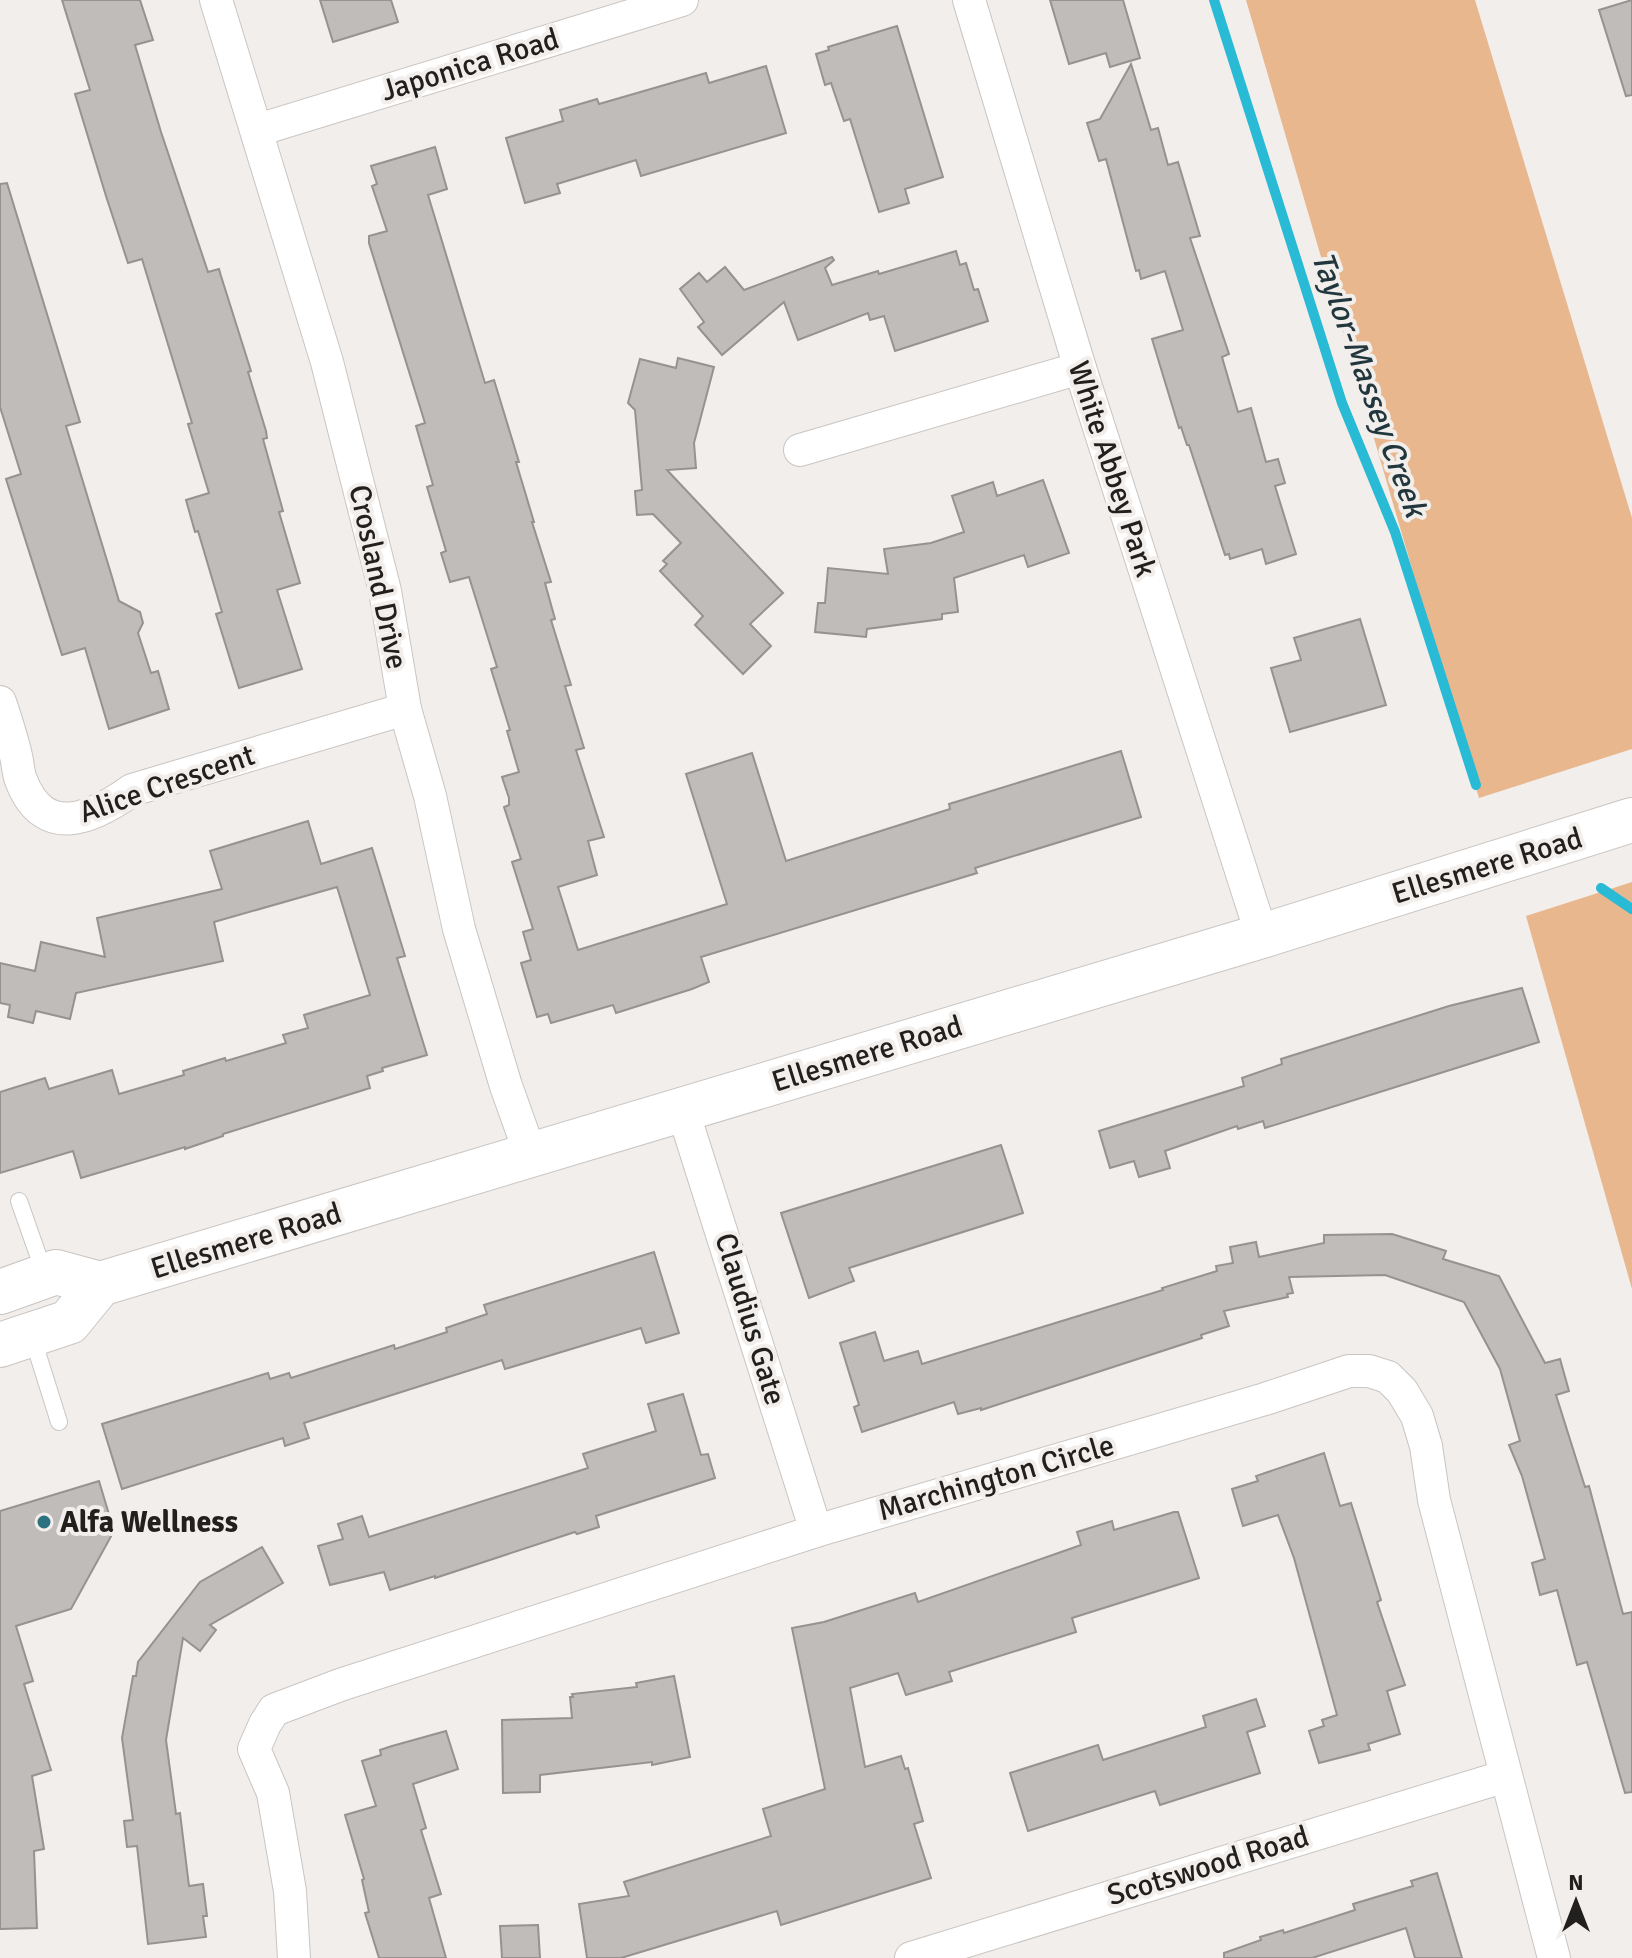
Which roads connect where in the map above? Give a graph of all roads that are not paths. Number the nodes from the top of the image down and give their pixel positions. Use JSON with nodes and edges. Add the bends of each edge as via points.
{"nodes":[{"id":1,"x":216,"y":0,"type":"edge"},
{"id":2,"x":682,"y":0,"type":"edge"},
{"id":3,"x":969,"y":0,"type":"edge"},
{"id":4,"x":258,"y":130,"type":"junction"},
{"id":5,"x":1080,"y":368,"type":"junction"},
{"id":6,"x":800,"y":450,"type":"dead end"},
{"id":7,"x":0,"y":702,"type":"edge"},
{"id":8,"x":405,"y":709,"type":"junction"},
{"id":9,"x":1632,"y":820,"type":"edge"},
{"id":10,"x":1262,"y":936,"type":"junction"},
{"id":11,"x":682,"y":1108,"type":"junction"},
{"id":12,"x":531,"y":1156,"type":"junction"},
{"id":13,"x":19,"y":1201,"type":"dead end"},
{"id":14,"x":45,"y":1276,"type":"junction"},
{"id":15,"x":100,"y":1284,"type":"junction"},
{"id":16,"x":0,"y":1292,"type":"edge"},
{"id":17,"x":16,"y":1340,"type":"edge"},
{"id":18,"x":59,"y":1422,"type":"dead end"},
{"id":19,"x":816,"y":1531,"type":"junction"},
{"id":20,"x":1506,"y":1776,"type":"junction"},
{"id":21,"x":294,"y":1958,"type":"edge"},
{"id":22,"x":911,"y":1958,"type":"edge"},
{"id":23,"x":1554,"y":1958,"type":"edge"}],
"edges":[{"from":1,"to":4,"type":"street","name":"Crosland Drive"},
{"from":2,"to":4,"type":"street","name":"Japonica Road"},
{"from":3,"to":5,"type":"street","name":"White Abbey Park"},
{"from":4,"to":8,"type":"street","name":"Crosland Drive","via":[[349,444],[385,591]]},
{"from":5,"to":6,"type":"street"},
{"from":5,"to":10,"type":"street","name":"White Abbey Park"},
{"from":7,"to":8,"type":"street","name":"Alice Crescent","via":[[30,798],[44,813],[64,818],[83,818],[132,790]]},
{"from":8,"to":12,"type":"street","name":"Crosland Drive","via":[[459,929]]},
{"from":9,"to":10,"type":"main road","name":"Ellesmere Road"},
{"from":10,"to":11,"type":"main road","name":"Ellesmere Road"},
{"from":11,"to":12,"type":"main road","name":"Ellesmere Road"},
{"from":11,"to":19,"type":"street","name":"Claudius Gate"},
{"from":12,"to":15,"type":"main road","name":"Ellesmere Road"},
{"from":13,"to":14,"type":"lane"},
{"from":14,"to":15,"type":"main road","via":[[56,1272]]},
{"from":14,"to":16,"type":"main road"},
{"from":15,"to":17,"type":"main road","via":[[69,1322]]},
{"from":17,"to":18,"type":"lane"},
{"from":19,"to":20,"type":"street","name":"Marchington Circle","via":[[1349,1371],[1388,1377],[1417,1416],[1426,1446],[1434,1500]]},
{"from":19,"to":21,"type":"street","name":"Marchington Circle","via":[[274,1710],[254,1749],[273,1793],[290,1891]]},
{"from":20,"to":22,"type":"street","name":"Scotswood Road"},
{"from":20,"to":23,"type":"street","name":"Marchington Circle"}]}
